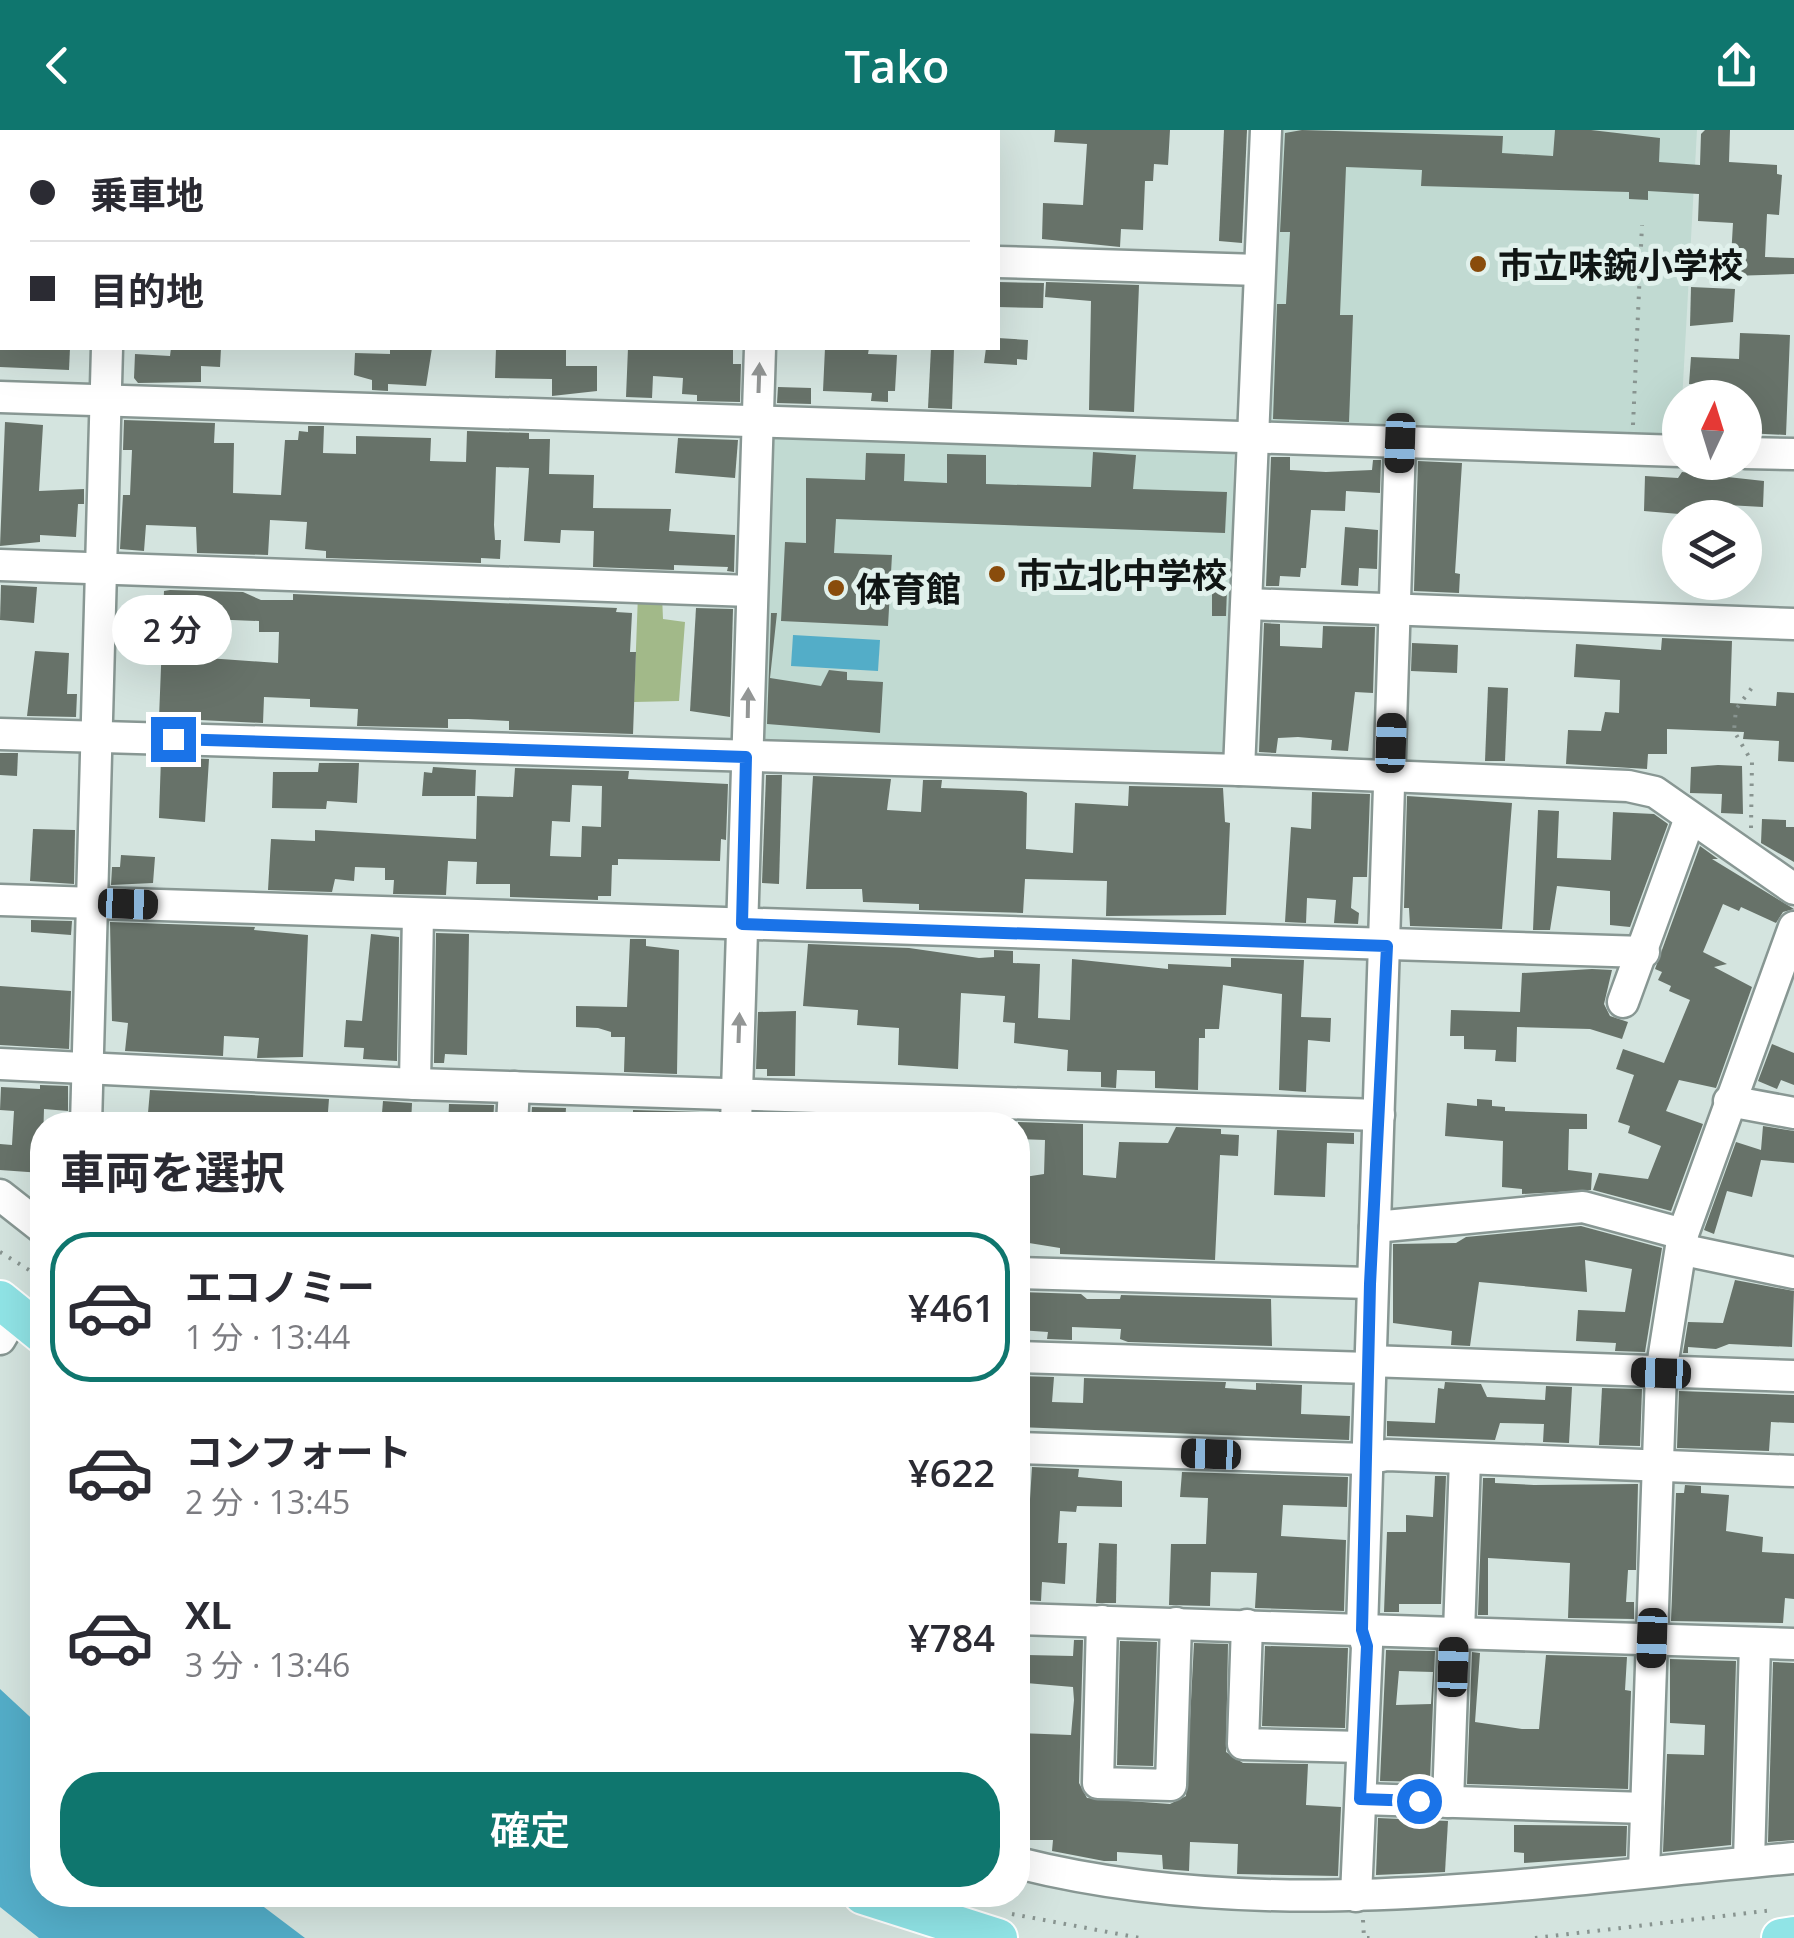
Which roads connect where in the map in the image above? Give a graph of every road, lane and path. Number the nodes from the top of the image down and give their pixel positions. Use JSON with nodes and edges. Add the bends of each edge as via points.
{"nodes":[{"id":1,"x":1266,"y":130,"type":"edge"},
{"id":2,"x":1642,"y":225,"type":"dead end"},
{"id":3,"x":1000,"y":262,"type":"edge"},
{"id":4,"x":1259,"y":270,"type":"junction"},
{"id":5,"x":107,"y":350,"type":"edge"},
{"id":6,"x":760,"y":350,"type":"edge"},
{"id":7,"x":0,"y":397,"type":"edge"},
{"id":8,"x":106,"y":400,"type":"junction"},
{"id":9,"x":757,"y":424,"type":"junction"},
{"id":10,"x":1250,"y":438,"type":"junction"},
{"id":11,"x":1400,"y":443,"type":"junction"},
{"id":12,"x":1632,"y":450,"type":"junction"},
{"id":13,"x":1662,"y":451,"type":"edge"},
{"id":14,"x":1762,"y":453,"type":"edge"},
{"id":15,"x":1794,"y":454,"type":"edge"},
{"id":16,"x":0,"y":566,"type":"edge"},
{"id":17,"x":102,"y":568,"type":"junction"},
{"id":18,"x":750,"y":591,"type":"junction"},
{"id":19,"x":1246,"y":604,"type":"junction"},
{"id":20,"x":1396,"y":610,"type":"junction"},
{"id":21,"x":1794,"y":624,"type":"edge"},
{"id":22,"x":1754,"y":685,"type":"dead end"},
{"id":23,"x":0,"y":734,"type":"edge"},
{"id":24,"x":96,"y":736,"type":"junction"},
{"id":25,"x":746,"y":757,"type":"junction"},
{"id":26,"x":1239,"y":770,"type":"junction"},
{"id":27,"x":1390,"y":776,"type":"junction"},
{"id":28,"x":1690,"y":818,"type":"junction"},
{"id":29,"x":1749,"y":858,"type":"junction"},
{"id":30,"x":1794,"y":889,"type":"edge"},
{"id":31,"x":0,"y":900,"type":"edge"},
{"id":32,"x":92,"y":903,"type":"junction"},
{"id":33,"x":418,"y":914,"type":"junction"},
{"id":34,"x":742,"y":924,"type":"junction"},
{"id":35,"x":1794,"y":927,"type":"edge"},
{"id":36,"x":1387,"y":946,"type":"junction"},
{"id":37,"x":1644,"y":952,"type":"junction"},
{"id":38,"x":1623,"y":1002,"type":"dead end"},
{"id":39,"x":0,"y":1064,"type":"edge"},
{"id":40,"x":88,"y":1068,"type":"junction"},
{"id":41,"x":415,"y":1084,"type":"junction"},
{"id":42,"x":514,"y":1087,"type":"junction"},
{"id":43,"x":737,"y":1092,"type":"junction"},
{"id":44,"x":1729,"y":1101,"type":"junction"},
{"id":45,"x":86,"y":1112,"type":"edge"},
{"id":46,"x":513,"y":1112,"type":"edge"},
{"id":47,"x":736,"y":1112,"type":"edge"},
{"id":48,"x":1794,"y":1113,"type":"edge"},
{"id":49,"x":1379,"y":1115,"type":"junction"},
{"id":50,"x":0,"y":1195,"type":"edge"},
{"id":51,"x":30,"y":1219,"type":"edge"},
{"id":52,"x":1375,"y":1227,"type":"junction"},
{"id":53,"x":1683,"y":1242,"type":"junction"},
{"id":54,"x":0,"y":1252,"type":"edge"},
{"id":55,"x":30,"y":1271,"type":"edge"},
{"id":56,"x":1030,"y":1272,"type":"edge"},
{"id":57,"x":1794,"y":1273,"type":"edge"},
{"id":58,"x":1370,"y":1284,"type":"junction"},
{"id":59,"x":1030,"y":1357,"type":"edge"},
{"id":60,"x":1369,"y":1365,"type":"junction"},
{"id":61,"x":1661,"y":1373,"type":"junction"},
{"id":62,"x":1794,"y":1376,"type":"edge"},
{"id":63,"x":1030,"y":1448,"type":"edge"},
{"id":64,"x":1465,"y":1458,"type":"junction"},
{"id":65,"x":1365,"y":1459,"type":"junction"},
{"id":66,"x":1657,"y":1468,"type":"junction"},
{"id":67,"x":1794,"y":1471,"type":"edge"},
{"id":68,"x":1030,"y":1619,"type":"edge"},
{"id":69,"x":1102,"y":1621,"type":"junction"},
{"id":70,"x":1176,"y":1623,"type":"junction"},
{"id":71,"x":1246,"y":1625,"type":"junction"},
{"id":72,"x":1362,"y":1630,"type":"junction"},
{"id":73,"x":1456,"y":1633,"type":"junction"},
{"id":74,"x":1652,"y":1638,"type":"junction"},
{"id":75,"x":1755,"y":1642,"type":"junction"},
{"id":76,"x":1794,"y":1644,"type":"edge"},
{"id":77,"x":1362,"y":1748,"type":"junction"},
{"id":78,"x":1360,"y":1799,"type":"junction"},
{"id":79,"x":1448,"y":1802,"type":"junction"},
{"id":80,"x":1646,"y":1808,"type":"junction"},
{"id":81,"x":1794,"y":1858,"type":"edge"},
{"id":82,"x":1749,"y":1862,"type":"junction"},
{"id":83,"x":1030,"y":1866,"type":"edge"},
{"id":84,"x":1644,"y":1872,"type":"junction"},
{"id":85,"x":1356,"y":1896,"type":"junction"},
{"id":86,"x":919,"y":1907,"type":"edge"},
{"id":87,"x":999,"y":1924,"type":"edge"},
{"id":88,"x":1785,"y":1928,"type":"edge"},
{"id":89,"x":1140,"y":1938,"type":"edge"},
{"id":90,"x":1535,"y":1938,"type":"edge"}],
"edges":[{"from":1,"to":4,"type":"street"},
{"from":2,"to":12,"type":"path"},
{"from":3,"to":4,"type":"street"},
{"from":4,"to":10,"type":"street"},
{"from":5,"to":8,"type":"street"},
{"from":9,"to":6,"type":"street","one_way":true},
{"from":7,"to":8,"type":"street"},
{"from":8,"to":9,"type":"street"},
{"from":8,"to":17,"type":"street"},
{"from":9,"to":10,"type":"street"},
{"from":9,"to":18,"type":"street"},
{"from":10,"to":11,"type":"street"},
{"from":10,"to":19,"type":"street"},
{"from":11,"to":12,"type":"street"},
{"from":11,"to":20,"type":"street"},
{"from":12,"to":13,"type":"street"},
{"from":14,"to":15,"type":"street"},
{"from":16,"to":17,"type":"street"},
{"from":17,"to":18,"type":"street"},
{"from":17,"to":24,"type":"street"},
{"from":25,"to":18,"type":"street","one_way":true},
{"from":19,"to":20,"type":"street"},
{"from":19,"to":26,"type":"street"},
{"from":20,"to":21,"type":"street"},
{"from":20,"to":27,"type":"street"},
{"from":22,"to":29,"type":"path","via":[[1736,708],[1734,731],[1752,762]]},
{"from":23,"to":24,"type":"street"},
{"from":24,"to":25,"type":"street"},
{"from":24,"to":32,"type":"street"},
{"from":25,"to":26,"type":"street"},
{"from":25,"to":34,"type":"street"},
{"from":26,"to":27,"type":"street"},
{"from":27,"to":28,"type":"street","via":[[1628,786],[1655,792]]},
{"from":27,"to":36,"type":"street"},
{"from":28,"to":29,"type":"street"},
{"from":28,"to":37,"type":"street"},
{"from":29,"to":30,"type":"street"},
{"from":31,"to":32,"type":"street"},
{"from":32,"to":33,"type":"street"},
{"from":32,"to":40,"type":"street"},
{"from":33,"to":34,"type":"street"},
{"from":33,"to":41,"type":"street"},
{"from":34,"to":36,"type":"street"},
{"from":43,"to":34,"type":"street","one_way":true},
{"from":35,"to":44,"type":"street"},
{"from":36,"to":37,"type":"street"},
{"from":36,"to":49,"type":"street"},
{"from":37,"to":38,"type":"street"},
{"from":39,"to":40,"type":"street"},
{"from":40,"to":41,"type":"street"},
{"from":40,"to":45,"type":"street"},
{"from":41,"to":42,"type":"street"},
{"from":42,"to":43,"type":"street"},
{"from":42,"to":46,"type":"street"},
{"from":43,"to":47,"type":"street"},
{"from":43,"to":49,"type":"street"},
{"from":44,"to":48,"type":"street"},
{"from":44,"to":53,"type":"street"},
{"from":49,"to":52,"type":"street"},
{"from":50,"to":51,"type":"street"},
{"from":52,"to":53,"type":"street","via":[[1583,1208]]},
{"from":52,"to":58,"type":"street"},
{"from":53,"to":57,"type":"street"},
{"from":53,"to":61,"type":"street"},
{"from":54,"to":55,"type":"path"},
{"from":56,"to":58,"type":"street"},
{"from":58,"to":60,"type":"street"},
{"from":59,"to":60,"type":"street"},
{"from":60,"to":61,"type":"street"},
{"from":60,"to":65,"type":"street"},
{"from":61,"to":62,"type":"street"},
{"from":61,"to":66,"type":"street"},
{"from":63,"to":65,"type":"street"},
{"from":64,"to":65,"type":"street"},
{"from":64,"to":66,"type":"street"},
{"from":64,"to":73,"type":"street"},
{"from":65,"to":72,"type":"street"},
{"from":66,"to":67,"type":"street"},
{"from":66,"to":74,"type":"street"},
{"from":68,"to":69,"type":"street"},
{"from":69,"to":70,"type":"street"},
{"from":69,"to":70,"type":"street","via":[[1098,1783],[1172,1785]]},
{"from":70,"to":71,"type":"street"},
{"from":71,"to":72,"type":"street"},
{"from":71,"to":77,"type":"street","via":[[1243,1744]]},
{"from":72,"to":73,"type":"street"},
{"from":72,"to":77,"type":"street"},
{"from":73,"to":74,"type":"street"},
{"from":73,"to":79,"type":"street"},
{"from":74,"to":75,"type":"street"},
{"from":74,"to":80,"type":"street"},
{"from":75,"to":76,"type":"street"},
{"from":75,"to":82,"type":"street"},
{"from":77,"to":78,"type":"street"},
{"from":78,"to":79,"type":"street"},
{"from":78,"to":85,"type":"street"},
{"from":79,"to":80,"type":"street"},
{"from":80,"to":84,"type":"street"},
{"from":81,"to":82,"type":"street"},
{"from":82,"to":84,"type":"street"},
{"from":83,"to":85,"type":"street","via":[[1148,1889]]},
{"from":84,"to":85,"type":"street"},
{"from":86,"to":87,"type":"main road"},
{"from":87,"to":89,"type":"path"},
{"from":88,"to":90,"type":"path"}]}
